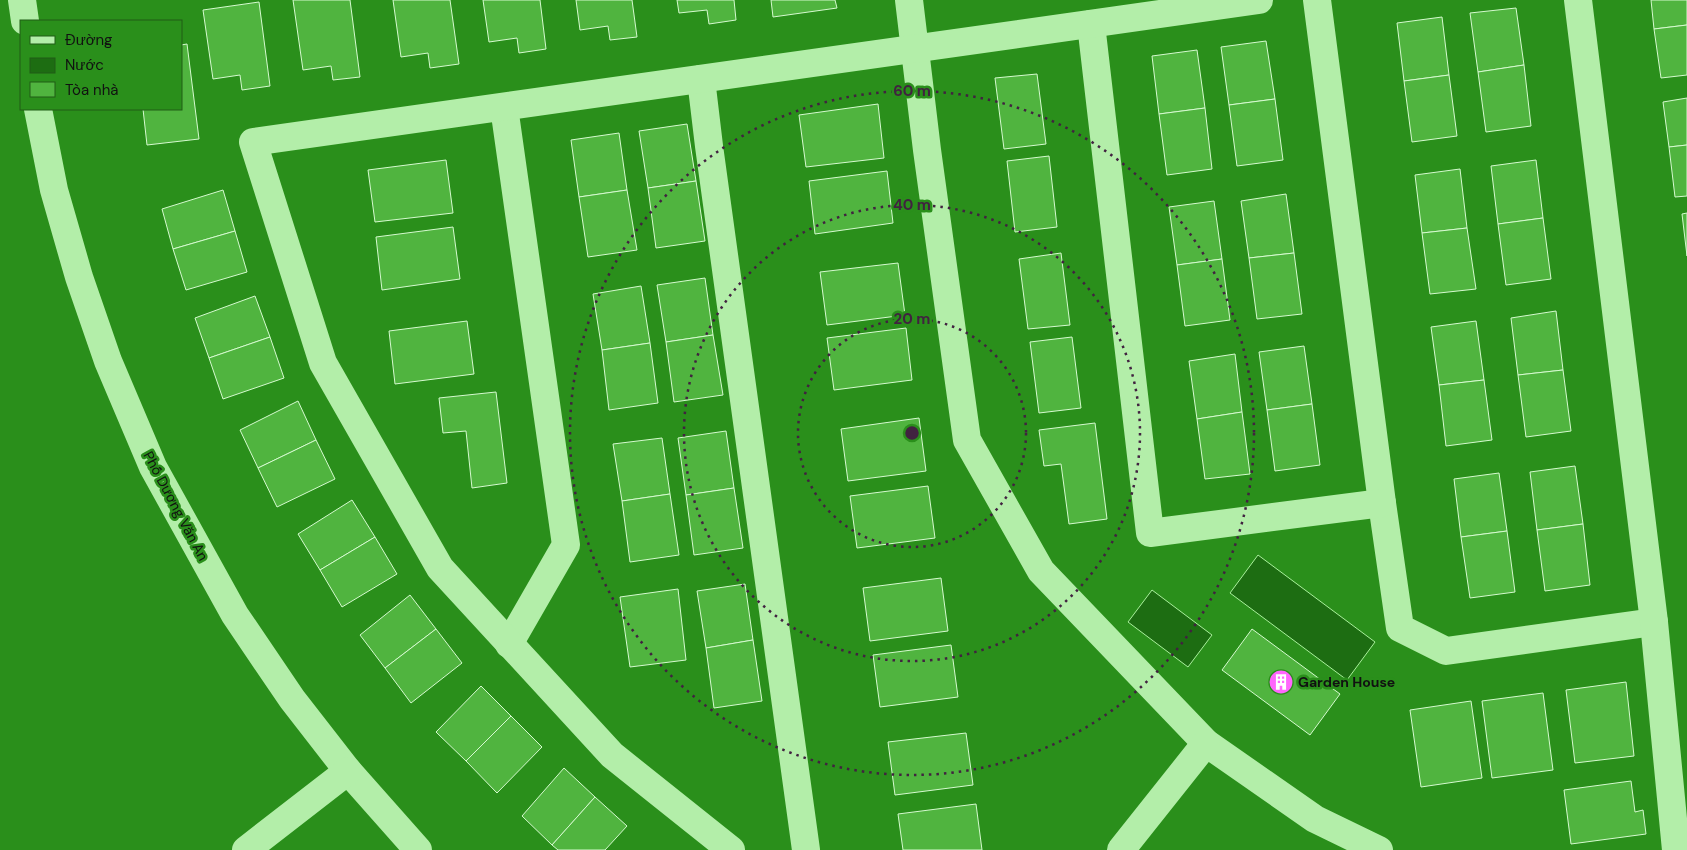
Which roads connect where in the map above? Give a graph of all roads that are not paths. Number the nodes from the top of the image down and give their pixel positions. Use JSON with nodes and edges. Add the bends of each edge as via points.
{"nodes":[{"id":1,"x":22,"y":0,"type":"edge"},
{"id":2,"x":909,"y":0,"type":"edge"},
{"id":3,"x":1259,"y":0,"type":"edge"},
{"id":4,"x":1317,"y":0,"type":"edge"},
{"id":5,"x":1578,"y":0,"type":"edge"},
{"id":6,"x":25,"y":20,"type":"edge"},
{"id":7,"x":1091,"y":24,"type":"junction"},
{"id":8,"x":914,"y":48,"type":"junction"},
{"id":9,"x":701,"y":79,"type":"junction"},
{"id":10,"x":504,"y":107,"type":"junction"},
{"id":11,"x":38,"y":110,"type":"edge"},
{"id":12,"x":1382,"y":503,"type":"junction"},
{"id":13,"x":1654,"y":622,"type":"junction"},
{"id":14,"x":509,"y":644,"type":"junction"},
{"id":15,"x":1206,"y":743,"type":"junction"},
{"id":16,"x":348,"y":772,"type":"junction"},
{"id":17,"x":246,"y":850,"type":"edge"},
{"id":18,"x":418,"y":850,"type":"edge"},
{"id":19,"x":731,"y":850,"type":"edge"},
{"id":20,"x":806,"y":850,"type":"edge"},
{"id":21,"x":1121,"y":850,"type":"edge"},
{"id":22,"x":1380,"y":850,"type":"edge"},
{"id":23,"x":1676,"y":850,"type":"edge"}],
"edges":[{"from":1,"to":6,"type":"street"},
{"from":2,"to":8,"type":"street"},
{"from":3,"to":7,"type":"street"},
{"from":4,"to":12,"type":"street"},
{"from":5,"to":13,"type":"street"},
{"from":7,"to":8,"type":"street"},
{"from":7,"to":12,"type":"street","via":[[1150,533]]},
{"from":8,"to":9,"type":"street"},
{"from":8,"to":15,"type":"street","via":[[967,440],[1041,570]]},
{"from":9,"to":10,"type":"street"},
{"from":9,"to":20,"type":"street"},
{"from":10,"to":14,"type":"street","via":[[566,545]]},
{"from":10,"to":14,"type":"street","via":[[253,142],[323,363],[440,568]]},
{"from":11,"to":16,"type":"street","name":"Phố Dương Văn An","via":[[54,190],[79,277],[108,361],[153,467],[235,615],[292,699]]},
{"from":12,"to":13,"type":"street","via":[[1400,628],[1446,651]]},
{"from":13,"to":23,"type":"street"},
{"from":14,"to":19,"type":"street","via":[[612,755]]},
{"from":15,"to":21,"type":"street"},
{"from":15,"to":22,"type":"street","via":[[1315,819]]},
{"from":16,"to":17,"type":"street"},
{"from":16,"to":18,"type":"street","name":"Phố Dương Văn An"}]}
